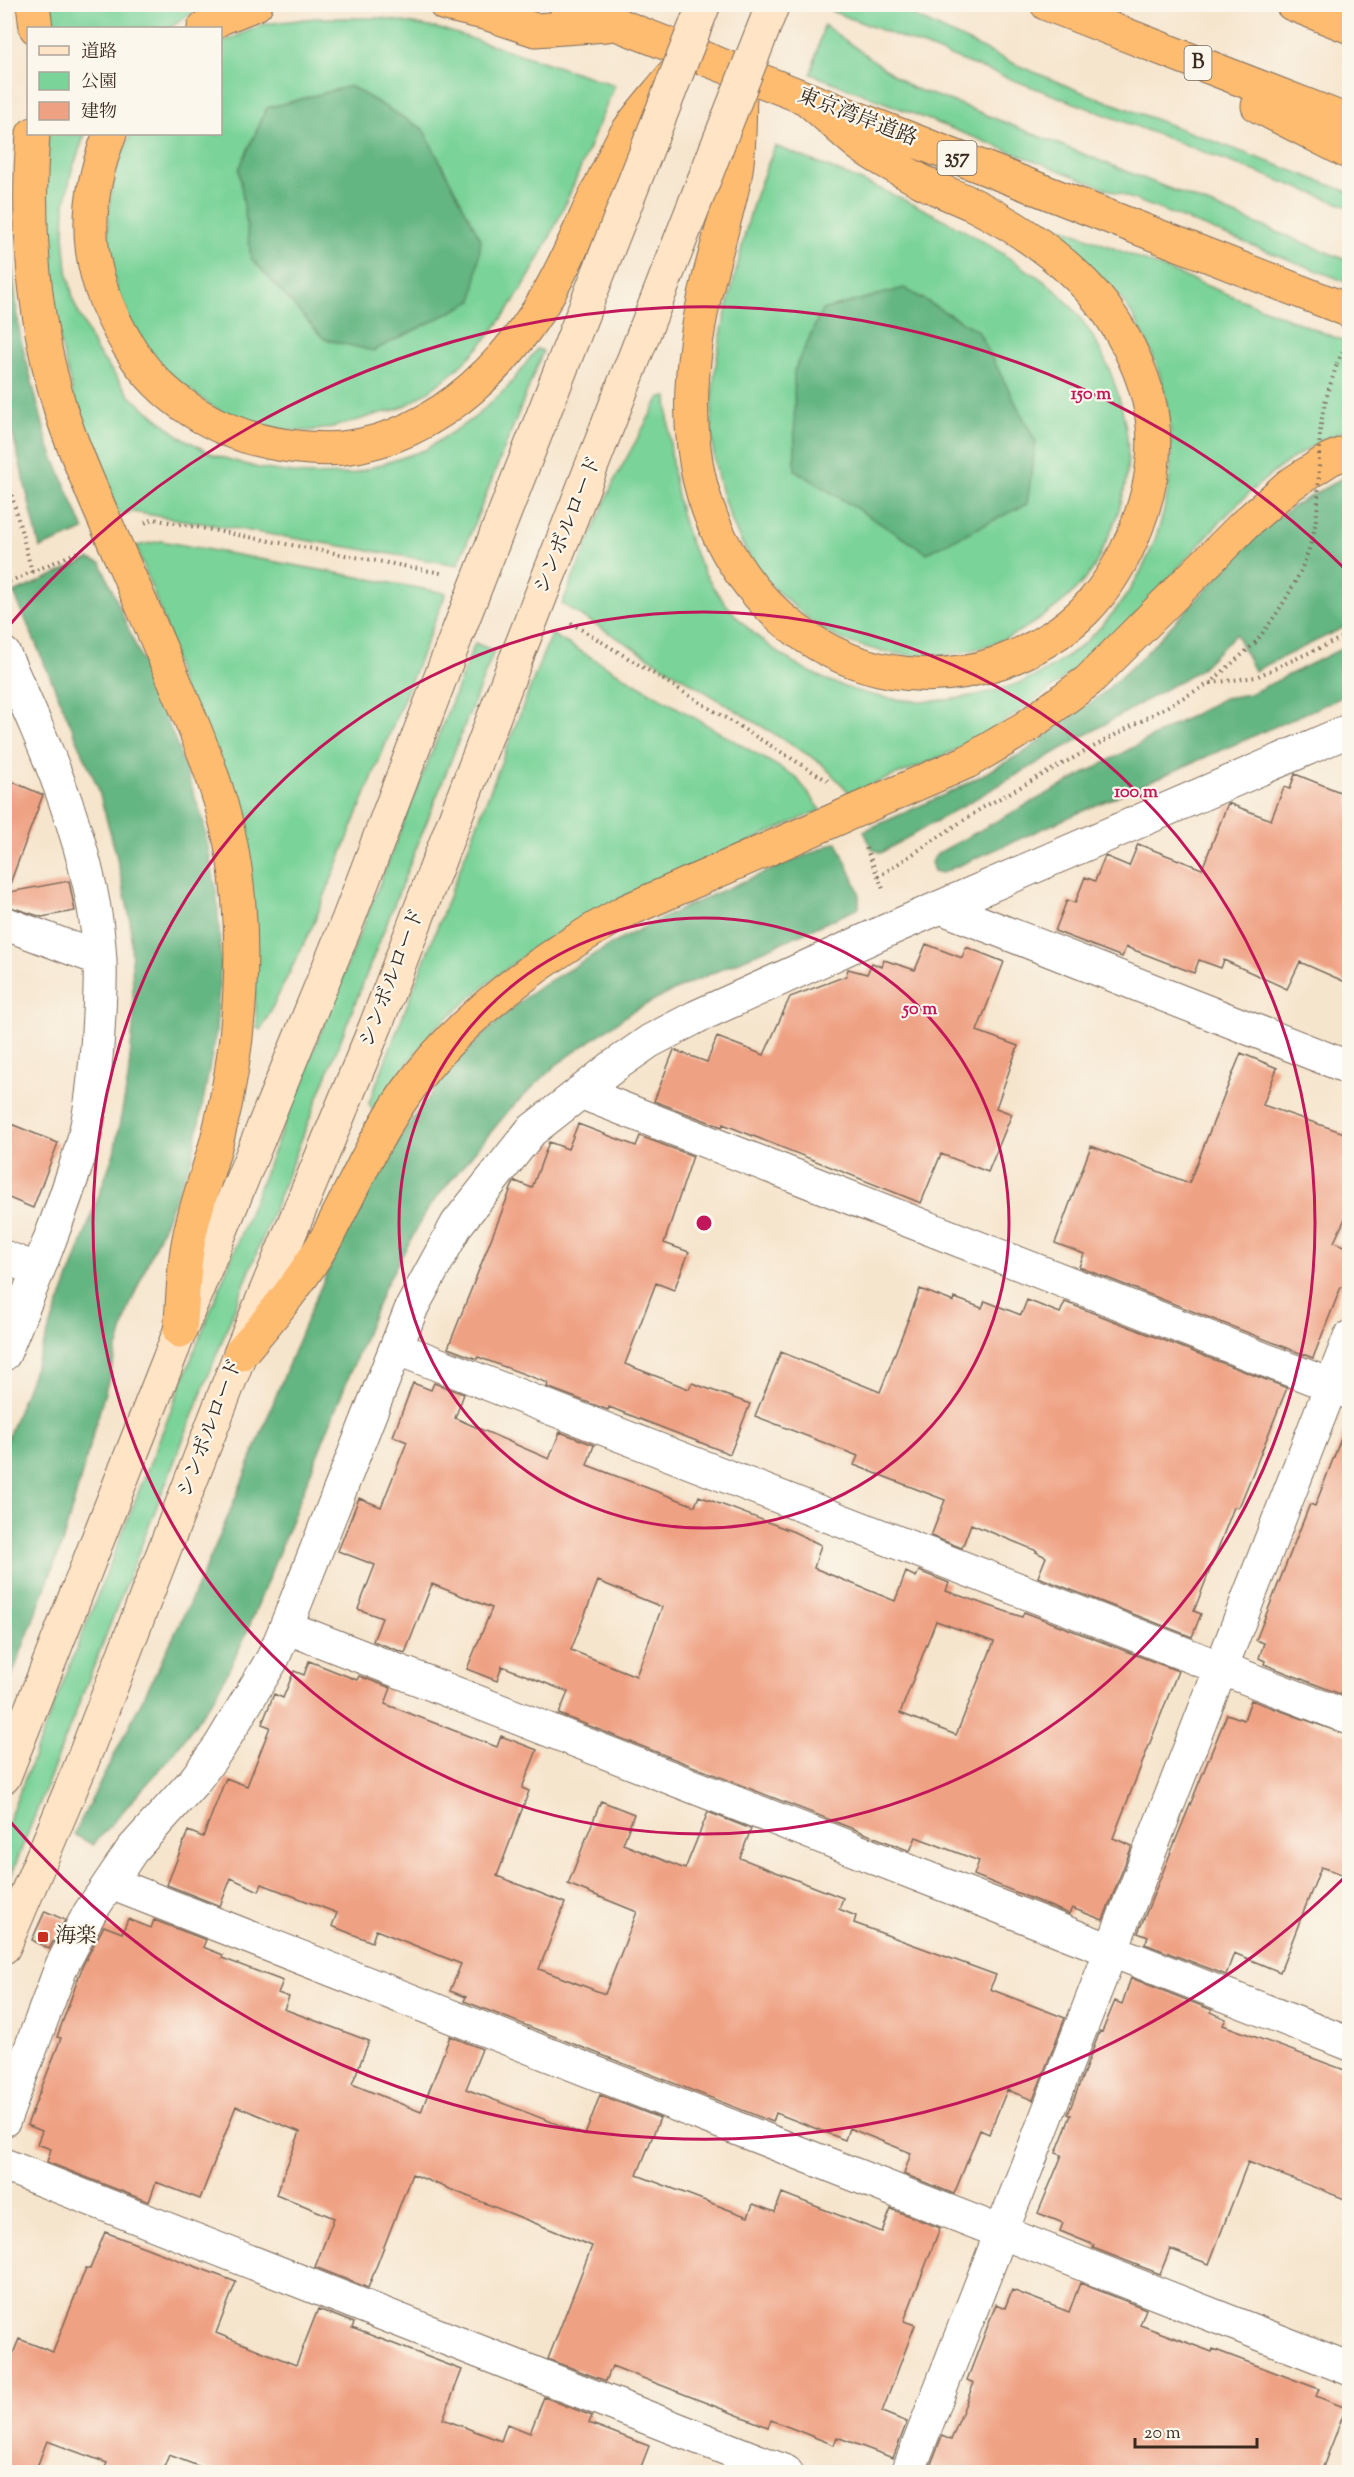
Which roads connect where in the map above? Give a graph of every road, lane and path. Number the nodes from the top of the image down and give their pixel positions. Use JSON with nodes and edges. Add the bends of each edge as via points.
{"nodes":[{"id":1,"x":33,"y":4,"type":"edge"},
{"id":2,"x":256,"y":4,"type":"edge"},
{"id":3,"x":445,"y":4,"type":"edge"},
{"id":4,"x":565,"y":4,"type":"edge"},
{"id":5,"x":705,"y":4,"type":"edge"},
{"id":6,"x":773,"y":4,"type":"edge"},
{"id":7,"x":1047,"y":4,"type":"edge"},
{"id":8,"x":1292,"y":4,"type":"edge"},
{"id":9,"x":1338,"y":4,"type":"edge"},
{"id":10,"x":1350,"y":8,"type":"edge"},
{"id":11,"x":615,"y":24,"type":"junction"},
{"id":12,"x":36,"y":27,"type":"edge"},
{"id":13,"x":206,"y":27,"type":"edge"},
{"id":14,"x":1350,"y":27,"type":"edge"},
{"id":15,"x":1111,"y":29,"type":"junction"},
{"id":16,"x":681,"y":64,"type":"junction"},
{"id":17,"x":741,"y":86,"type":"junction"},
{"id":18,"x":807,"y":99,"type":"junction"},
{"id":19,"x":1350,"y":122,"type":"edge"},
{"id":20,"x":33,"y":135,"type":"edge"},
{"id":21,"x":110,"y":135,"type":"edge"},
{"id":22,"x":1350,"y":153,"type":"edge"},
{"id":23,"x":1350,"y":311,"type":"edge"},
{"id":24,"x":1337,"y":364,"type":"dead end"},
{"id":25,"x":1350,"y":452,"type":"edge"},
{"id":26,"x":4,"y":466,"type":"edge"},
{"id":27,"x":32,"y":572,"type":"dead end"},
{"id":28,"x":1350,"y":634,"type":"edge"},
{"id":29,"x":4,"y":654,"type":"edge"},
{"id":30,"x":1210,"y":683,"type":"junction"},
{"id":31,"x":1344,"y":737,"type":"edge"},
{"id":32,"x":878,"y":877,"type":"dead end"},
{"id":33,"x":940,"y":907,"type":"junction"},
{"id":34,"x":4,"y":923,"type":"edge"},
{"id":35,"x":100,"y":959,"type":"junction"},
{"id":36,"x":1350,"y":1068,"type":"edge"},
{"id":37,"x":580,"y":1092,"type":"junction"},
{"id":38,"x":4,"y":1257,"type":"edge"},
{"id":39,"x":38,"y":1270,"type":"junction"},
{"id":40,"x":180,"y":1331,"type":"junction"},
{"id":41,"x":1350,"y":1337,"type":"edge"},
{"id":42,"x":396,"y":1348,"type":"junction"},
{"id":43,"x":4,"y":1354,"type":"edge"},
{"id":44,"x":240,"y":1354,"type":"junction"},
{"id":45,"x":1340,"y":1389,"type":"edge"},
{"id":46,"x":286,"y":1628,"type":"junction"},
{"id":47,"x":1221,"y":1668,"type":"junction"},
{"id":48,"x":1350,"y":1718,"type":"edge"},
{"id":49,"x":4,"y":1777,"type":"edge"},
{"id":50,"x":111,"y":1883,"type":"junction"},
{"id":51,"x":4,"y":1947,"type":"edge"},
{"id":52,"x":1111,"y":1950,"type":"junction"},
{"id":53,"x":1350,"y":2044,"type":"edge"},
{"id":54,"x":4,"y":2120,"type":"edge"},
{"id":55,"x":4,"y":2165,"type":"edge"},
{"id":56,"x":1001,"y":2233,"type":"junction"},
{"id":57,"x":1350,"y":2369,"type":"edge"},
{"id":58,"x":786,"y":2472,"type":"edge"},
{"id":59,"x":908,"y":2472,"type":"edge"}],
"edges":[{"from":1,"to":12,"type":"highway"},
{"from":2,"to":13,"type":"highway"},
{"from":3,"to":11,"type":"highway","via":[[535,30]]},
{"from":4,"to":11,"type":"highway","name":"東京湾岸道路","number":"357"},
{"from":5,"to":16,"type":"main road","bridge":true},
{"from":6,"to":17,"type":"main road","name":"シンボルロード","bridge":true},
{"from":7,"to":15,"type":"highway","number":"B"},
{"from":8,"to":14,"type":"highway"},
{"from":9,"to":10,"type":"highway"},
{"from":11,"to":18,"type":"highway","name":"東京湾岸道路","number":"357"},
{"from":15,"to":19,"type":"highway","number":"B"},
{"from":15,"to":22,"type":"highway"},
{"from":16,"to":21,"type":"highway","bridge":true,"via":[[625,135],[558,275],[517,341],[490,372],[455,402],[415,426],[343,448],[309,449],[238,434],[173,398],[145,370],[124,339],[93,266],[89,228],[96,177]]},
{"from":16,"to":40,"type":"main road","bridge":true,"via":[[348,920]]},
{"from":17,"to":18,"type":"highway","via":[[735,177],[700,321],[692,409],[694,449],[704,494],[729,556],[763,602],[830,652],[882,670],[938,675],[968,671],[1014,657],[1076,621],[1105,587],[1132,537],[1152,478],[1155,452],[1154,420],[1137,366],[1113,319],[1073,272],[1012,227],[863,147]]},
{"from":17,"to":44,"type":"main road","name":"シンボルロード","bridge":true,"via":[[376,1025]]},
{"from":18,"to":23,"type":"highway","name":"東京湾岸道路","number":"357"},
{"from":20,"to":40,"type":"highway","via":[[29,185],[35,296],[61,412],[202,747],[232,847],[241,963],[236,1035],[220,1127],[188,1244]]},
{"from":24,"to":30,"type":"path","bridge":true,"via":[[1323,412],[1318,505],[1302,567],[1286,599],[1255,643]]},
{"from":25,"to":44,"type":"highway","via":[[1330,459],[1288,486],[1088,681],[1026,727],[956,767],[626,911],[577,937],[516,982],[446,1046],[406,1092],[293,1292]]},
{"from":26,"to":27,"type":"path"},
{"from":28,"to":30,"type":"path","via":[[1256,677]]},
{"from":29,"to":35,"type":"street","via":[[66,802],[83,861]]},
{"from":30,"to":32,"type":"path","via":[[982,808]]},
{"from":31,"to":33,"type":"street"},
{"from":33,"to":36,"type":"street"},
{"from":33,"to":37,"type":"street","via":[[696,1017],[650,1041]]},
{"from":34,"to":35,"type":"street"},
{"from":35,"to":39,"type":"street","via":[[95,1068],[82,1144]]},
{"from":37,"to":42,"type":"street","via":[[531,1131],[457,1224],[412,1307]]},
{"from":37,"to":45,"type":"street"},
{"from":38,"to":39,"type":"street"},
{"from":39,"to":43,"type":"street"},
{"from":40,"to":49,"type":"main road"},
{"from":41,"to":45,"type":"street"},
{"from":42,"to":46,"type":"street"},
{"from":42,"to":47,"type":"street"},
{"from":44,"to":51,"type":"main road","name":"シンボルロード","via":[[80,1770]]},
{"from":45,"to":47,"type":"street"},
{"from":46,"to":50,"type":"street","via":[[273,1658],[220,1746],[132,1850]]},
{"from":46,"to":52,"type":"street"},
{"from":47,"to":48,"type":"street"},
{"from":47,"to":52,"type":"street"},
{"from":50,"to":54,"type":"street","via":[[90,1912],[62,1965]]},
{"from":50,"to":56,"type":"street"},
{"from":52,"to":53,"type":"street"},
{"from":52,"to":56,"type":"street"},
{"from":55,"to":58,"type":"street"},
{"from":56,"to":57,"type":"street"},
{"from":56,"to":59,"type":"street"}]}
